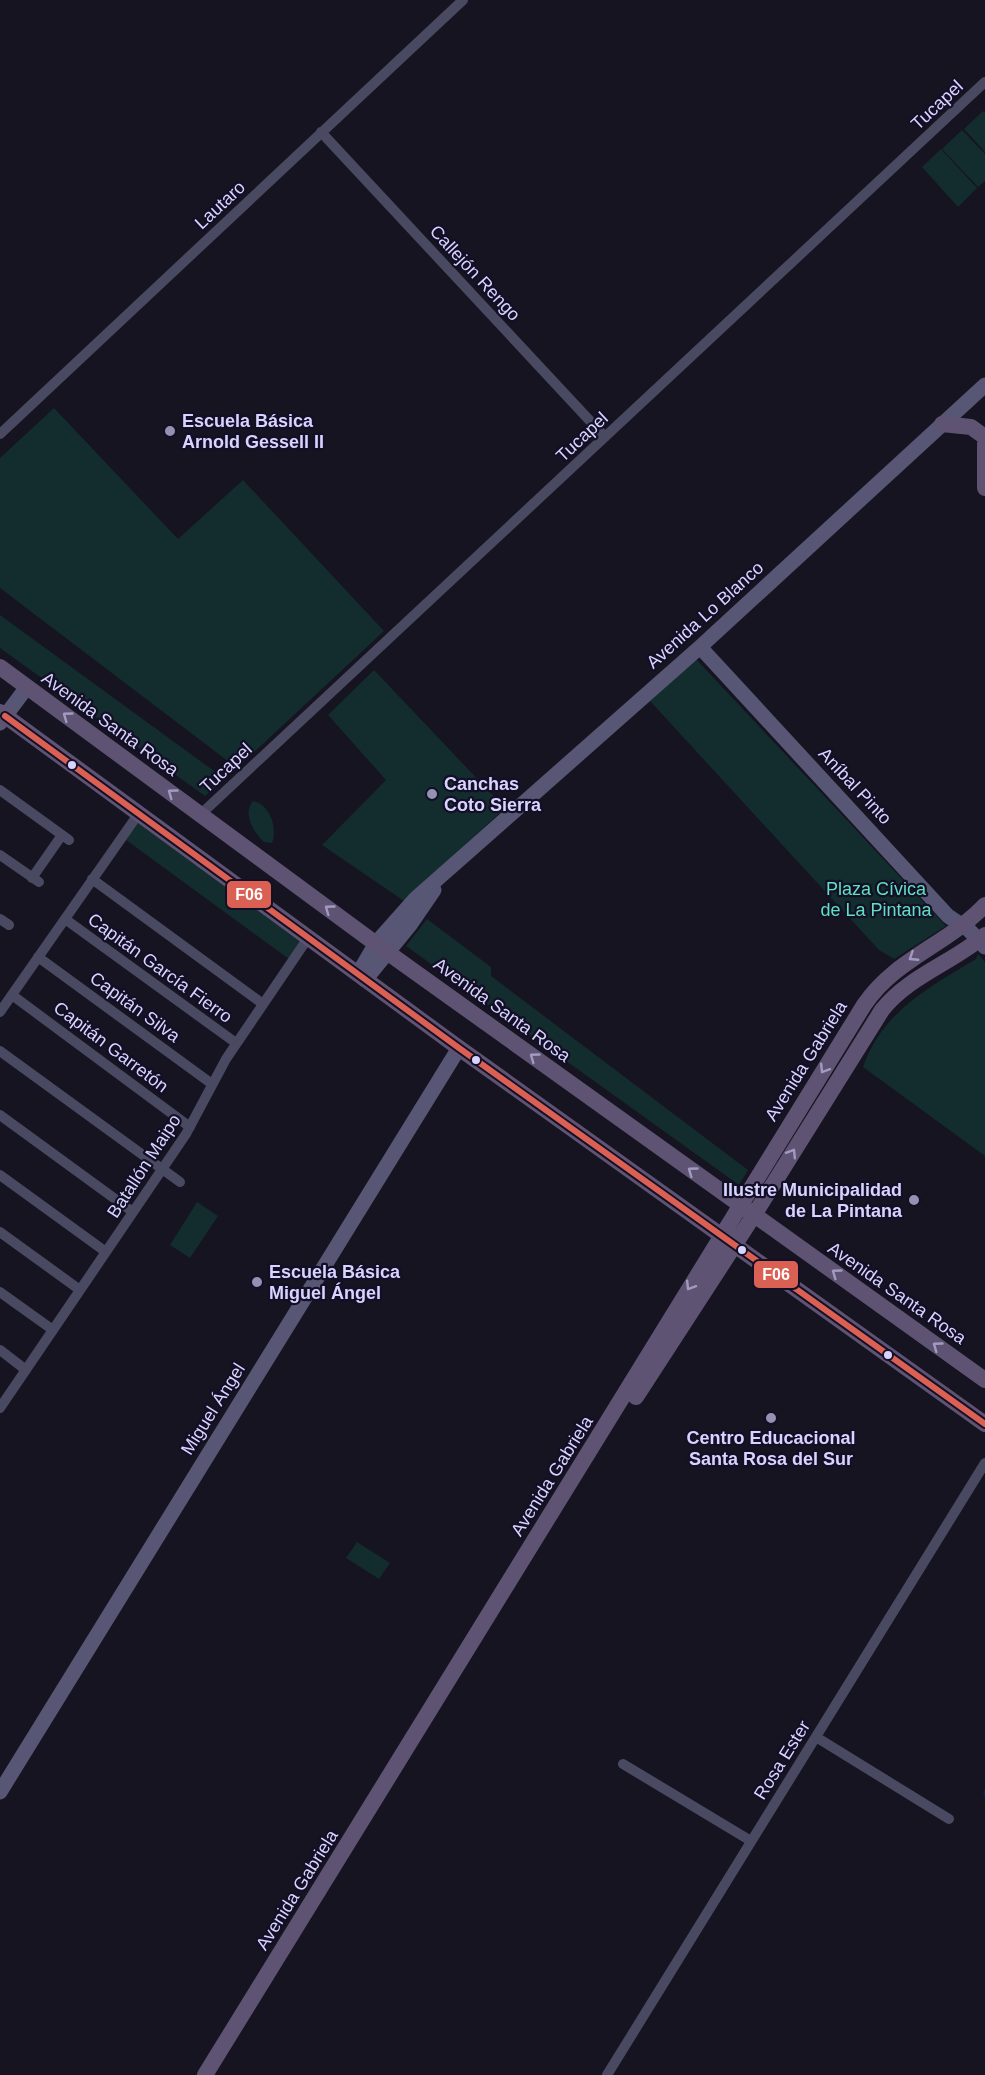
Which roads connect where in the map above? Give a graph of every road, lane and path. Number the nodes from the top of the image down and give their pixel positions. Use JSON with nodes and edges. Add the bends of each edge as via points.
{"nodes":[{"id":1,"x":463,"y":0,"type":"edge"},
{"id":2,"x":985,"y":82,"type":"edge"},
{"id":3,"x":321,"y":132,"type":"junction"},
{"id":4,"x":985,"y":384,"type":"edge"},
{"id":5,"x":942,"y":424,"type":"junction"},
{"id":6,"x":0,"y":434,"type":"edge"},
{"id":7,"x":605,"y":437,"type":"junction"},
{"id":8,"x":985,"y":437,"type":"edge"},
{"id":9,"x":985,"y":444,"type":"edge"},
{"id":10,"x":985,"y":488,"type":"edge"},
{"id":11,"x":700,"y":647,"type":"junction"},
{"id":12,"x":0,"y":667,"type":"edge"},
{"id":13,"x":27,"y":687,"type":"junction"},
{"id":14,"x":4,"y":714,"type":"edge"},
{"id":15,"x":0,"y":790,"type":"edge"},
{"id":16,"x":139,"y":813,"type":"junction"},
{"id":17,"x":201,"y":814,"type":"junction"},
{"id":18,"x":0,"y":855,"type":"edge"},
{"id":19,"x":92,"y":879,"type":"junction"},
{"id":20,"x":985,"y":905,"type":"edge"},
{"id":21,"x":65,"y":919,"type":"junction"},
{"id":22,"x":962,"y":926,"type":"junction"},
{"id":23,"x":308,"y":938,"type":"junction"},
{"id":24,"x":983,"y":941,"type":"edge"},
{"id":25,"x":381,"y":948,"type":"junction"},
{"id":26,"x":38,"y":957,"type":"junction"},
{"id":27,"x":362,"y":977,"type":"junction"},
{"id":28,"x":12,"y":994,"type":"junction"},
{"id":29,"x":263,"y":1004,"type":"junction"},
{"id":30,"x":0,"y":1012,"type":"edge"},
{"id":31,"x":236,"y":1043,"type":"junction"},
{"id":32,"x":459,"y":1048,"type":"junction"},
{"id":33,"x":0,"y":1051,"type":"edge"},
{"id":34,"x":212,"y":1083,"type":"junction"},
{"id":35,"x":0,"y":1115,"type":"edge"},
{"id":36,"x":190,"y":1127,"type":"junction"},
{"id":37,"x":162,"y":1169,"type":"junction"},
{"id":38,"x":0,"y":1175,"type":"edge"},
{"id":39,"x":180,"y":1182,"type":"dead end"},
{"id":40,"x":740,"y":1205,"type":"junction"},
{"id":41,"x":133,"y":1212,"type":"junction"},
{"id":42,"x":754,"y":1215,"type":"junction"},
{"id":43,"x":0,"y":1232,"type":"edge"},
{"id":44,"x":727,"y":1241,"type":"junction"},
{"id":45,"x":106,"y":1252,"type":"junction"},
{"id":46,"x":80,"y":1290,"type":"junction"},
{"id":47,"x":0,"y":1292,"type":"edge"},
{"id":48,"x":53,"y":1330,"type":"junction"},
{"id":49,"x":0,"y":1350,"type":"edge"},
{"id":50,"x":27,"y":1370,"type":"junction"},
{"id":51,"x":985,"y":1380,"type":"edge"},
{"id":52,"x":0,"y":1408,"type":"edge"},
{"id":53,"x":985,"y":1424,"type":"edge"},
{"id":54,"x":985,"y":1463,"type":"edge"},
{"id":55,"x":816,"y":1737,"type":"junction"},
{"id":56,"x":623,"y":1764,"type":"dead end"},
{"id":57,"x":0,"y":1792,"type":"edge"},
{"id":58,"x":949,"y":1819,"type":"dead end"},
{"id":59,"x":751,"y":1841,"type":"junction"},
{"id":60,"x":205,"y":2075,"type":"edge"},
{"id":61,"x":219,"y":2075,"type":"edge"},
{"id":62,"x":607,"y":2075,"type":"edge"}],
"edges":[{"from":1,"to":3,"type":"street","name":"Lautaro"},
{"from":2,"to":7,"type":"street","name":"Tucapel"},
{"from":3,"to":6,"type":"street","name":"Lautaro"},
{"from":3,"to":7,"type":"street","name":"Callejón Rengo"},
{"from":4,"to":5,"type":"street","name":"Avenida Lo Blanco"},
{"from":5,"to":8,"type":"main road","via":[[967,425]]},
{"from":5,"to":11,"type":"street","name":"Avenida Lo Blanco"},
{"from":7,"to":17,"type":"street","name":"Tucapel"},
{"from":9,"to":10,"type":"main road"},
{"from":11,"to":22,"type":"street","name":"Aníbal Pinto","via":[[948,916]]},
{"from":11,"to":25,"type":"street","name":"Avenida Lo Blanco","via":[[449,871]]},
{"from":12,"to":13,"type":"main road","name":"Avenida Santa Rosa"},
{"from":13,"to":14,"type":"street"},
{"from":17,"to":13,"type":"main road","name":"Avenida Santa Rosa","one_way":true},
{"from":14,"to":16,"type":"main road"},
{"from":15,"to":18,"type":"street","via":[[66,838],[35,880]]},
{"from":16,"to":19,"type":"street"},
{"from":16,"to":23,"type":"main road"},
{"from":25,"to":17,"type":"main road","name":"Avenida Santa Rosa","one_way":true},
{"from":19,"to":21,"type":"street"},
{"from":19,"to":29,"type":"street"},
{"from":20,"to":22,"type":"main road","name":"Avenida Gabriela"},
{"from":21,"to":26,"type":"street"},
{"from":21,"to":31,"type":"street","name":"Capitán García Fierro"},
{"from":22,"to":24,"type":"street","name":"Aníbal Pinto"},
{"from":22,"to":40,"type":"main road","name":"Avenida Gabriela","one_way":true,"via":[[902,964],[878,986]]},
{"from":23,"to":27,"type":"main road"},
{"from":23,"to":29,"type":"street","name":"Batallón Maipo"},
{"from":42,"to":24,"type":"main road","name":"Avenida Gabriela","one_way":true,"via":[[882,1010],[905,986]]},
{"from":25,"to":27,"type":"street","name":"Avenida Lo Blanco"},
{"from":40,"to":25,"type":"main road","name":"Avenida Santa Rosa","one_way":true},
{"from":26,"to":28,"type":"street"},
{"from":26,"to":34,"type":"street","name":"Capitán Silva"},
{"from":27,"to":32,"type":"main road"},
{"from":28,"to":30,"type":"street"},
{"from":28,"to":36,"type":"street","name":"Capitán Garretón"},
{"from":29,"to":31,"type":"street","name":"Batallón Maipo"},
{"from":31,"to":34,"type":"street","name":"Batallón Maipo"},
{"from":32,"to":44,"type":"main road"},
{"from":32,"to":57,"type":"street","name":"Miguel Ángel"},
{"from":33,"to":37,"type":"street"},
{"from":34,"to":36,"type":"street","name":"Batallón Maipo"},
{"from":35,"to":41,"type":"street"},
{"from":36,"to":37,"type":"street","name":"Batallón Maipo"},
{"from":37,"to":39,"type":"street"},
{"from":37,"to":41,"type":"street","name":"Batallón Maipo"},
{"from":38,"to":45,"type":"street"},
{"from":40,"to":42,"type":"main road","name":"Avenida Santa Rosa"},
{"from":40,"to":44,"type":"main road","name":"Avenida Gabriela"},
{"from":41,"to":45,"type":"street","name":"Batallón Maipo"},
{"from":42,"to":44,"type":"main road","name":"Avenida Gabriela"},
{"from":51,"to":42,"type":"main road","name":"Avenida Santa Rosa","one_way":true},
{"from":43,"to":46,"type":"street"},
{"from":44,"to":53,"type":"main road"},
{"from":44,"to":60,"type":"main road","name":"Avenida Gabriela","one_way":true},
{"from":44,"to":61,"type":"main road","name":"Avenida Gabriela","via":[[664,1352]]},
{"from":45,"to":46,"type":"street","name":"Batallón Maipo"},
{"from":46,"to":48,"type":"street","name":"Batallón Maipo"},
{"from":47,"to":48,"type":"street"},
{"from":48,"to":50,"type":"street","name":"Batallón Maipo"},
{"from":49,"to":50,"type":"street"},
{"from":50,"to":52,"type":"street","name":"Batallón Maipo"},
{"from":54,"to":55,"type":"street","name":"Rosa Ester"},
{"from":55,"to":58,"type":"street"},
{"from":55,"to":59,"type":"street","name":"Rosa Ester"},
{"from":56,"to":59,"type":"street"},
{"from":59,"to":62,"type":"street","name":"Rosa Ester"}]}
